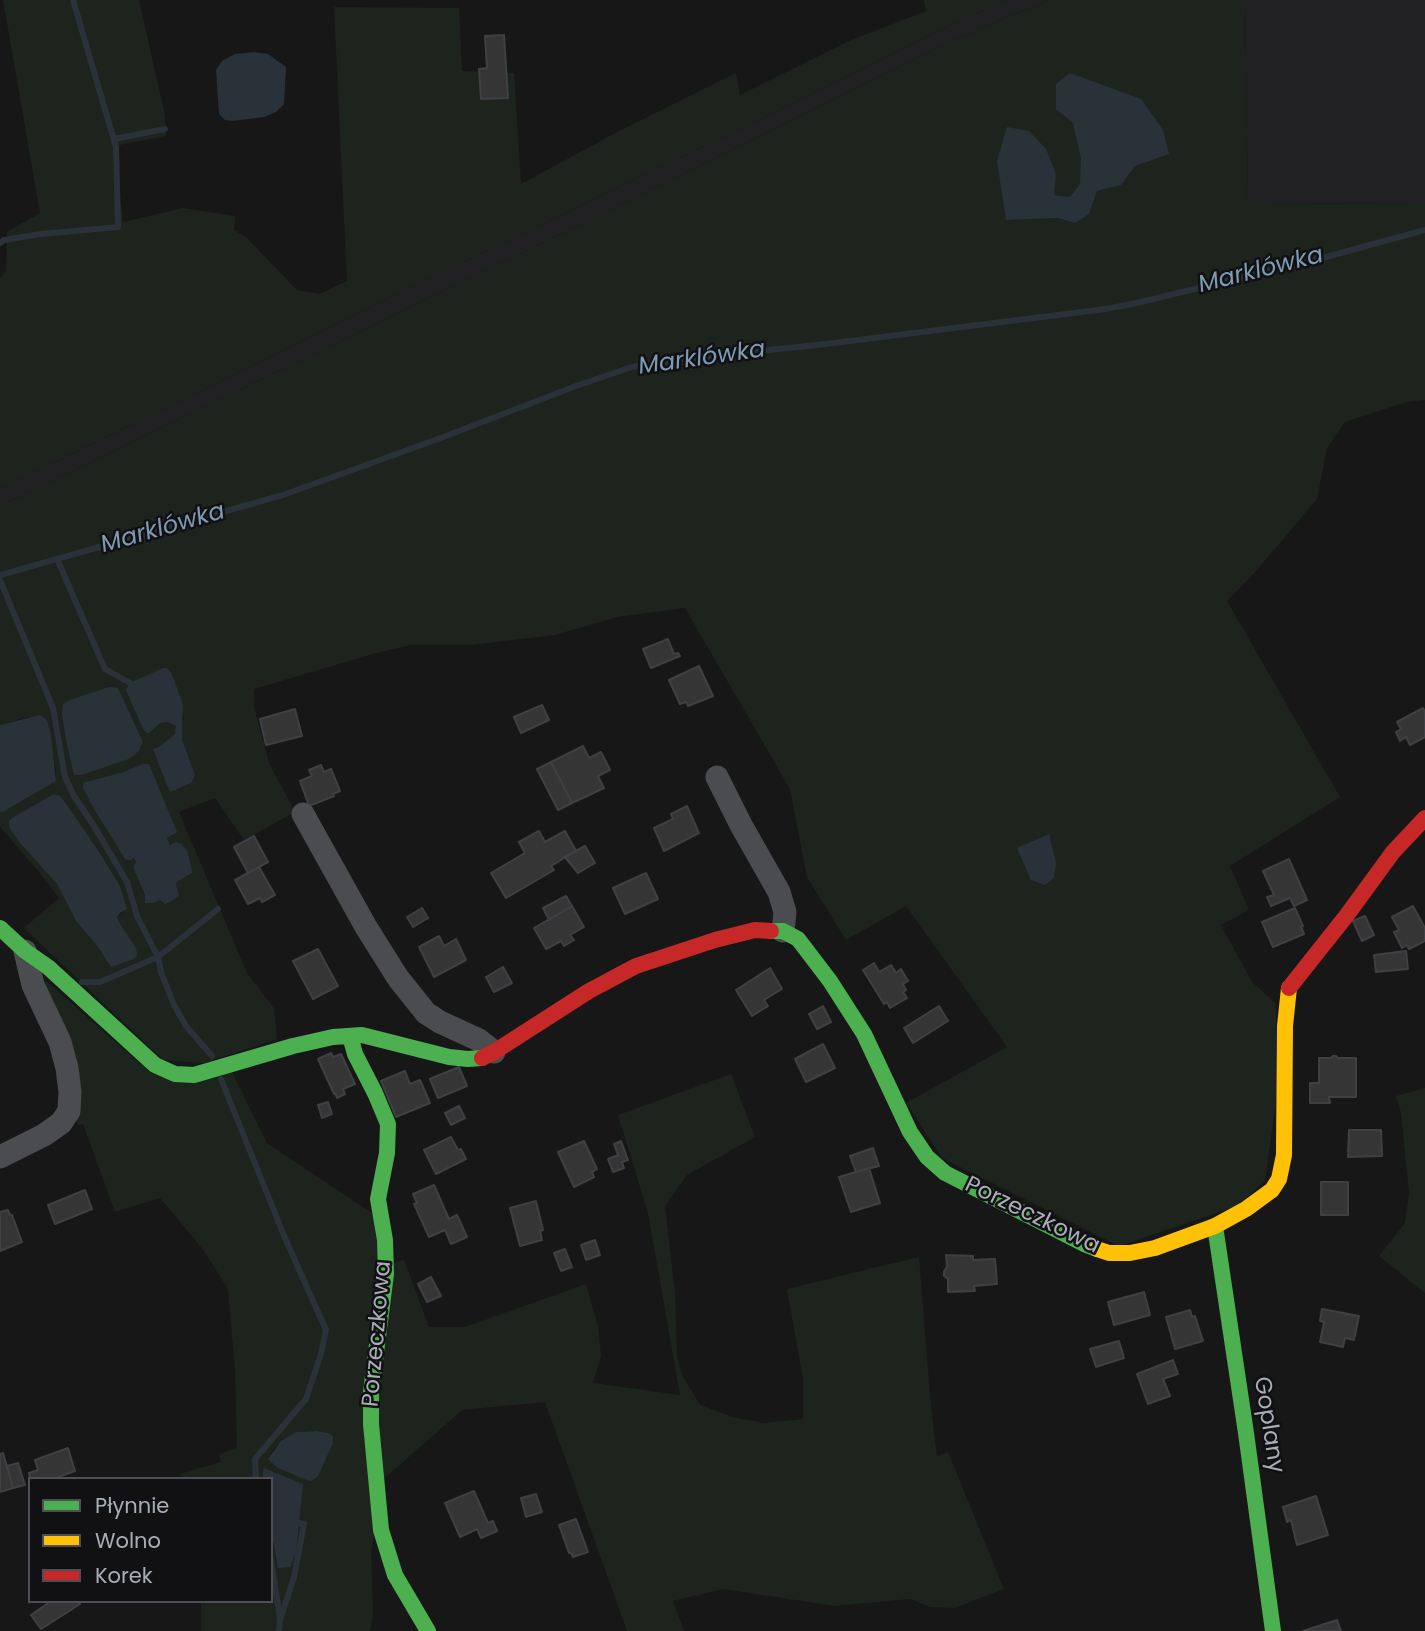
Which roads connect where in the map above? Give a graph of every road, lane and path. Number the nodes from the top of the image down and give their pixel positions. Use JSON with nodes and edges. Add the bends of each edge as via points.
{"nodes":[{"id":1,"x":717,"y":777,"type":"dead end"},
{"id":2,"x":303,"y":814,"type":"dead end"},
{"id":3,"x":1425,"y":818,"type":"edge"},
{"id":4,"x":0,"y":928,"type":"edge"},
{"id":5,"x":783,"y":931,"type":"junction"},
{"id":6,"x":25,"y":951,"type":"junction"},
{"id":7,"x":350,"y":1035,"type":"junction"},
{"id":8,"x":494,"y":1052,"type":"junction"},
{"id":9,"x":0,"y":1157,"type":"edge"},
{"id":10,"x":1215,"y":1226,"type":"junction"},
{"id":11,"x":428,"y":1631,"type":"edge"},
{"id":12,"x":1273,"y":1631,"type":"edge"}],
"edges":[{"from":1,"to":5,"type":"street","via":[[779,892],[785,912]]},
{"from":2,"to":8,"type":"street","via":[[366,927],[426,1013]]},
{"from":3,"to":10,"type":"street","name":"Porzeczkowa","via":[[1393,852],[1288,989],[1284,1155],[1279,1179],[1272,1190]]},
{"from":4,"to":6,"type":"street"},
{"from":5,"to":8,"type":"street","via":[[755,930],[636,966]]},
{"from":5,"to":10,"type":"street","name":"Porzeczkowa","via":[[799,939],[830,981],[864,1034],[911,1132],[927,1157],[945,1173],[1109,1253],[1154,1248]]},
{"from":6,"to":7,"type":"street","via":[[155,1065],[175,1074],[194,1075],[293,1046]]},
{"from":6,"to":9,"type":"street","via":[[33,985],[60,1042],[67,1068],[69,1111],[61,1123]]},
{"from":7,"to":8,"type":"street","via":[[459,1058],[481,1058]]},
{"from":7,"to":11,"type":"street","name":"Porzeczkowa","via":[[387,1124],[378,1199],[386,1274],[371,1392],[381,1530],[395,1575]]},
{"from":10,"to":12,"type":"street","name":"Goplany"}]}
